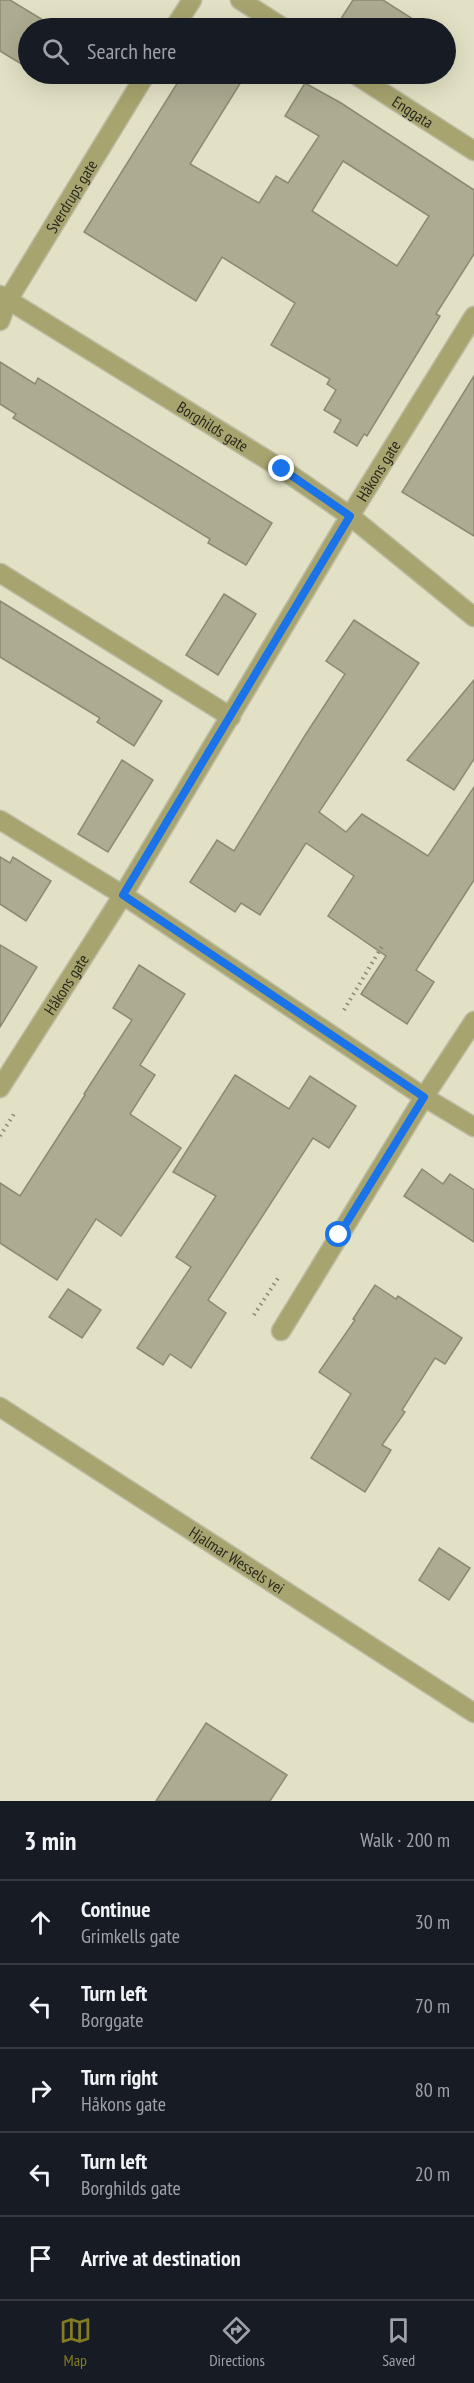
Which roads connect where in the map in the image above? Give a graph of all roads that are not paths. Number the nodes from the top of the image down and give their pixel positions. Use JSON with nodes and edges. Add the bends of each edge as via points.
{"nodes":[{"id":1,"x":192,"y":0,"type":"edge"},
{"id":2,"x":240,"y":0,"type":"edge"},
{"id":3,"x":180,"y":18,"type":"edge"},
{"id":4,"x":268,"y":18,"type":"edge"},
{"id":5,"x":140,"y":84,"type":"edge"},
{"id":6,"x":370,"y":84,"type":"edge"},
{"id":7,"x":474,"y":150,"type":"edge"},
{"id":8,"x":4,"y":298,"type":"edge"},
{"id":9,"x":474,"y":316,"type":"edge"},
{"id":10,"x":0,"y":321,"type":"edge"},
{"id":11,"x":350,"y":516,"type":"junction"},
{"id":12,"x":0,"y":573,"type":"edge"},
{"id":13,"x":474,"y":617,"type":"edge"},
{"id":14,"x":231,"y":717,"type":"junction"},
{"id":15,"x":0,"y":820,"type":"edge"},
{"id":16,"x":123,"y":895,"type":"junction"},
{"id":17,"x":474,"y":1021,"type":"edge"},
{"id":18,"x":3,"y":1077,"type":"edge"},
{"id":19,"x":424,"y":1097,"type":"junction"},
{"id":20,"x":474,"y":1127,"type":"edge"},
{"id":21,"x":281,"y":1331,"type":"dead end"},
{"id":22,"x":0,"y":1407,"type":"edge"},
{"id":23,"x":474,"y":1713,"type":"edge"}],
"edges":[{"from":1,"to":3,"type":"street"},
{"from":2,"to":4,"type":"street"},
{"from":5,"to":8,"type":"street","name":"Sverdrups gate"},
{"from":6,"to":7,"type":"street","name":"Enggata"},
{"from":8,"to":10,"type":"street","name":"Sverdrups gate"},
{"from":8,"to":11,"type":"street","name":"Borghilds gate","via":[[282,469]]},
{"from":9,"to":11,"type":"street","name":"Håkons gate"},
{"from":11,"to":13,"type":"street","name":"Borghilds gate"},
{"from":11,"to":14,"type":"street","name":"Håkons gate"},
{"from":12,"to":14,"type":"street"},
{"from":14,"to":16,"type":"street","name":"Håkons gate"},
{"from":15,"to":16,"type":"street"},
{"from":16,"to":18,"type":"street","name":"Håkons gate"},
{"from":16,"to":19,"type":"street"},
{"from":17,"to":19,"type":"street"},
{"from":19,"to":20,"type":"street"},
{"from":19,"to":21,"type":"street"},
{"from":22,"to":23,"type":"street","name":"Hjalmar Wessels vei"}]}
